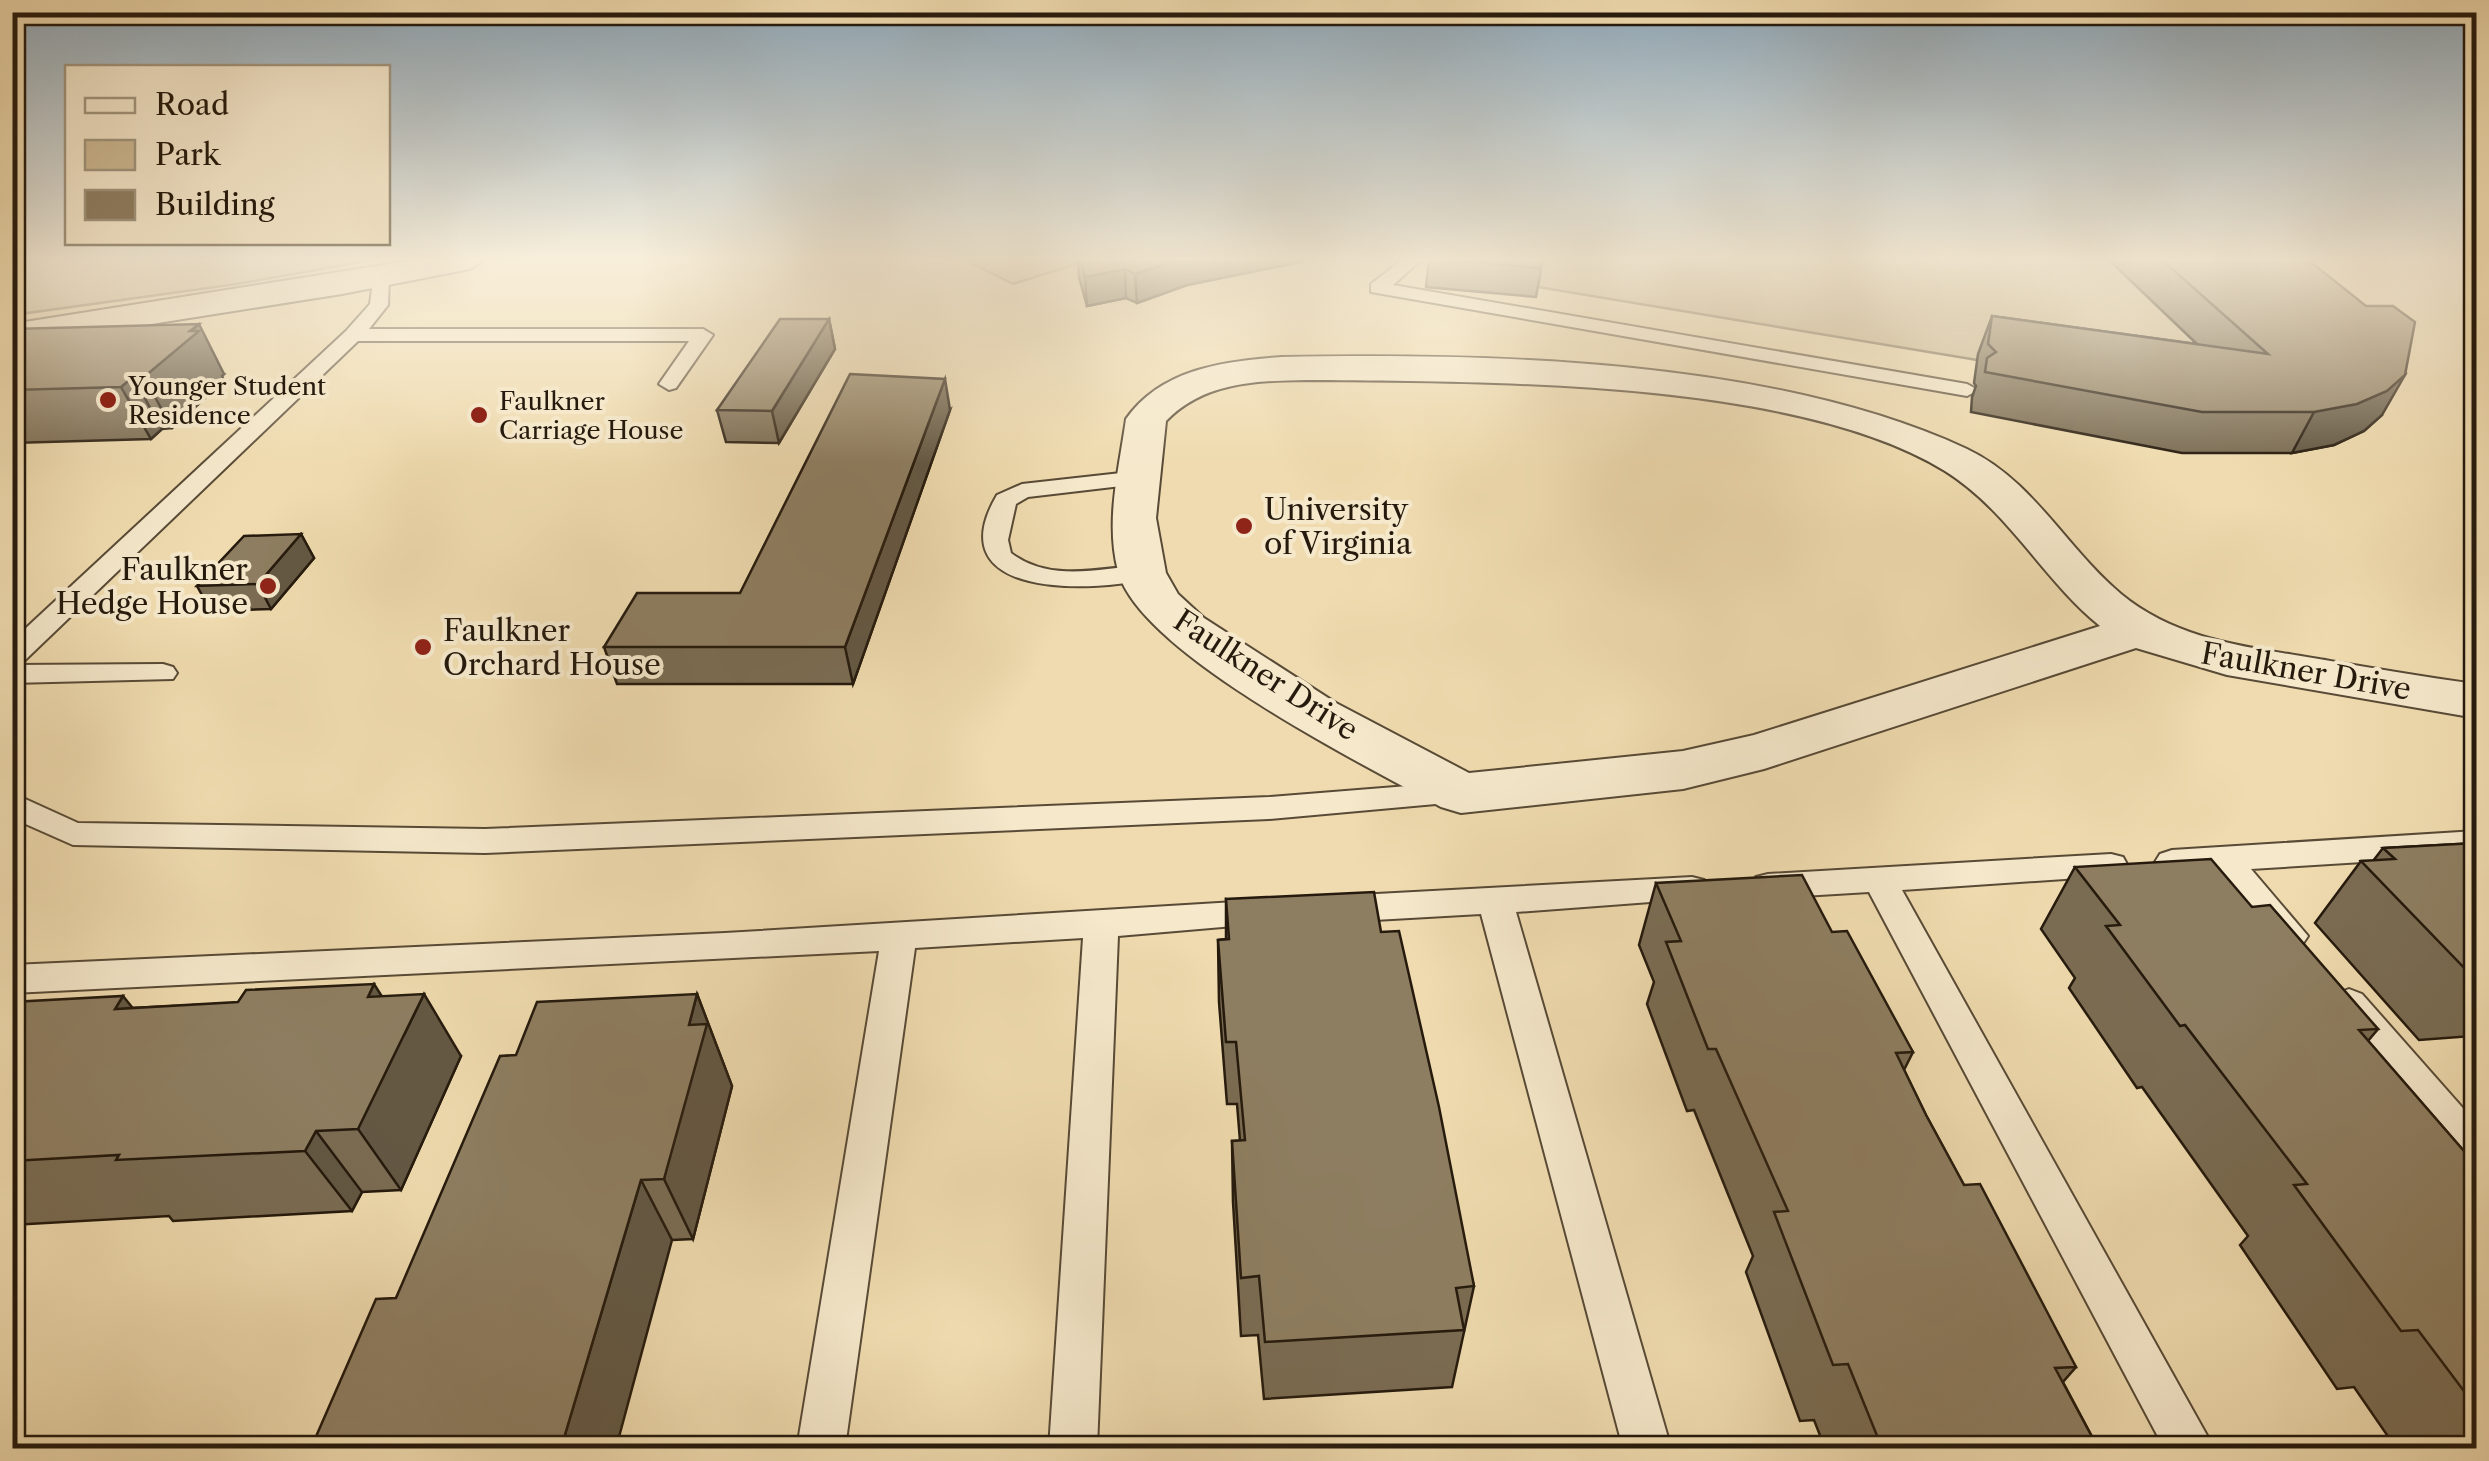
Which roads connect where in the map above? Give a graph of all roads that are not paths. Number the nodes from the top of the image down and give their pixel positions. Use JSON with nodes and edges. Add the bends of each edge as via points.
{"nodes":[{"id":1,"x":57,"y":327,"type":"edge"},
{"id":2,"x":361,"y":327,"type":"edge"},
{"id":3,"x":1604,"y":327,"type":"edge"},
{"id":4,"x":12,"y":334,"type":"edge"},
{"id":5,"x":354,"y":335,"type":"junction"},
{"id":6,"x":669,"y":384,"type":"dead end"},
{"id":7,"x":1967,"y":390,"type":"dead end"},
{"id":8,"x":1139,"y":478,"type":"junction"},
{"id":9,"x":1142,"y":574,"type":"junction"},
{"id":10,"x":2139,"y":630,"type":"junction"},
{"id":11,"x":12,"y":658,"type":"edge"},
{"id":12,"x":164,"y":673,"type":"dead end"},
{"id":13,"x":12,"y":674,"type":"edge"},
{"id":14,"x":2476,"y":702,"type":"edge"},
{"id":15,"x":1461,"y":793,"type":"junction"},
{"id":16,"x":12,"y":804,"type":"edge"},
{"id":17,"x":2476,"y":843,"type":"edge"},
{"id":18,"x":2223,"y":859,"type":"junction"},
{"id":19,"x":1880,"y":880,"type":"junction"},
{"id":20,"x":1494,"y":900,"type":"junction"},
{"id":21,"x":1101,"y":923,"type":"junction"},
{"id":22,"x":899,"y":936,"type":"junction"},
{"id":23,"x":12,"y":979,"type":"edge"},
{"id":24,"x":2476,"y":1151,"type":"edge"},
{"id":25,"x":821,"y":1448,"type":"edge"},
{"id":26,"x":1073,"y":1448,"type":"edge"},
{"id":27,"x":1647,"y":1448,"type":"edge"},
{"id":28,"x":2190,"y":1448,"type":"edge"}],
"edges":[{"from":1,"to":4,"type":"street"},
{"from":2,"to":5,"type":"lane"},
{"from":3,"to":7,"type":"lane"},
{"from":5,"to":6,"type":"lane","via":[[703,335]]},
{"from":5,"to":11,"type":"lane"},
{"from":8,"to":9,"type":"street","name":"Faulkner Drive","via":[[1134,518]]},
{"from":8,"to":9,"type":"lane","via":[[1022,491],[1005,500],[995,540],[999,556],[1028,575]]},
{"from":8,"to":10,"type":"street","name":"Faulkner Drive","via":[[1146,419],[1157,406],[1204,380],[1242,372],[1512,374],[1720,394],[1873,425],[1958,461],[2043,532],[2086,591]]},
{"from":9,"to":15,"type":"street","name":"Faulkner Drive","via":[[1158,602],[1186,628],[1317,715]]},
{"from":10,"to":14,"type":"street","name":"Faulkner Drive","via":[[2204,655]]},
{"from":10,"to":15,"type":"street","via":[[1764,751],[1683,770]]},
{"from":12,"to":13,"type":"lane"},
{"from":15,"to":16,"type":"lane","via":[[1250,809],[485,841],[73,834]]},
{"from":17,"to":18,"type":"lane"},
{"from":18,"to":19,"type":"lane"},
{"from":18,"to":24,"type":"lane"},
{"from":19,"to":20,"type":"lane"},
{"from":19,"to":28,"type":"lane"},
{"from":20,"to":21,"type":"lane"},
{"from":20,"to":27,"type":"lane"},
{"from":21,"to":22,"type":"lane"},
{"from":21,"to":26,"type":"lane"},
{"from":22,"to":23,"type":"lane"},
{"from":22,"to":25,"type":"lane"}]}
